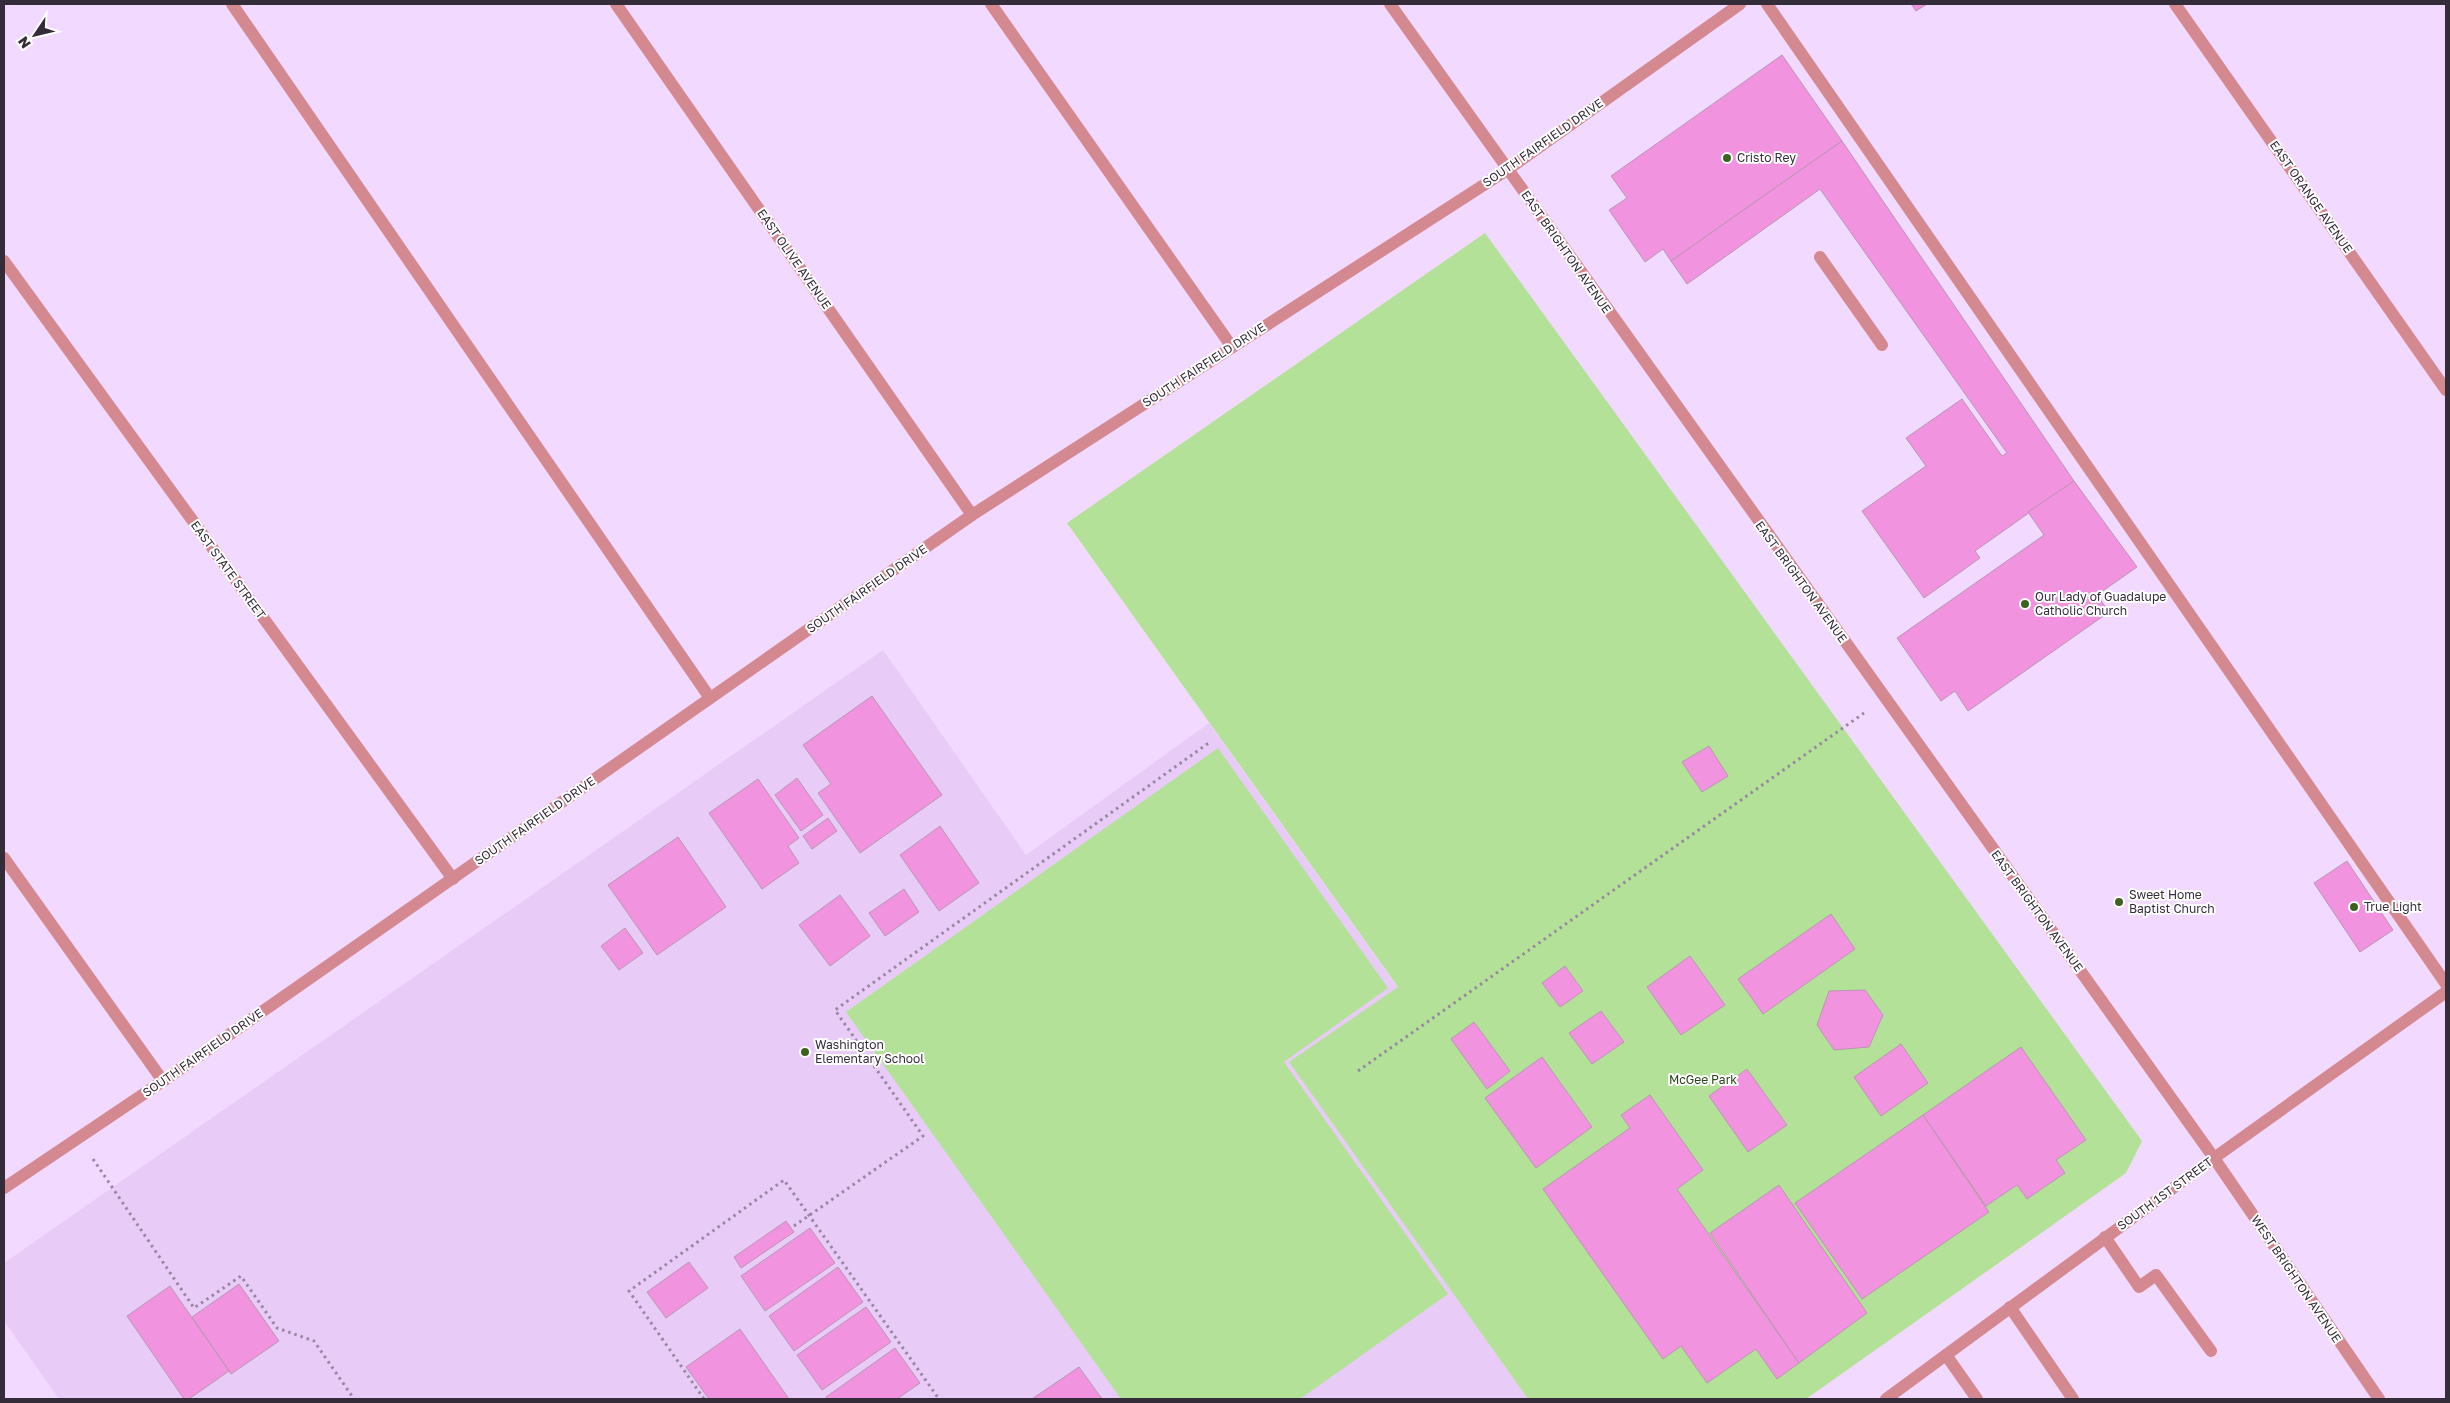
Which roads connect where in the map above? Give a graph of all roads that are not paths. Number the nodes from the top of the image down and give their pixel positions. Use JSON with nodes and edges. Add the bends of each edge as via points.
{"nodes":[{"id":1,"x":232,"y":4,"type":"edge"},
{"id":2,"x":616,"y":4,"type":"edge"},
{"id":3,"x":991,"y":4,"type":"edge"},
{"id":4,"x":1390,"y":4,"type":"edge"},
{"id":5,"x":1740,"y":4,"type":"edge"},
{"id":6,"x":1766,"y":4,"type":"edge"},
{"id":7,"x":2175,"y":4,"type":"edge"},
{"id":8,"x":1507,"y":170,"type":"junction"},
{"id":9,"x":1820,"y":257,"type":"dead end"},
{"id":10,"x":4,"y":261,"type":"edge"},
{"id":11,"x":1882,"y":345,"type":"dead end"},
{"id":12,"x":1232,"y":347,"type":"junction"},
{"id":13,"x":2446,"y":390,"type":"edge"},
{"id":14,"x":972,"y":515,"type":"junction"},
{"id":15,"x":710,"y":698,"type":"junction"},
{"id":16,"x":4,"y":858,"type":"edge"},
{"id":17,"x":452,"y":879,"type":"junction"},
{"id":18,"x":2446,"y":984,"type":"edge"},
{"id":19,"x":2446,"y":992,"type":"edge"},
{"id":20,"x":163,"y":1081,"type":"junction"},
{"id":21,"x":2214,"y":1158,"type":"junction"},
{"id":22,"x":4,"y":1188,"type":"edge"},
{"id":23,"x":2106,"y":1237,"type":"junction"},
{"id":24,"x":2010,"y":1307,"type":"junction"},
{"id":25,"x":2212,"y":1351,"type":"dead end"},
{"id":26,"x":1946,"y":1355,"type":"junction"},
{"id":27,"x":1886,"y":1399,"type":"edge"},
{"id":28,"x":1977,"y":1399,"type":"edge"},
{"id":29,"x":2073,"y":1399,"type":"edge"},
{"id":30,"x":2379,"y":1399,"type":"edge"}],
"edges":[{"from":1,"to":15,"type":"street"},
{"from":2,"to":14,"type":"street","name":"EAST OLIVE AVENUE"},
{"from":3,"to":12,"type":"street"},
{"from":4,"to":8,"type":"street","name":"EAST BRIGHTON AVENUE"},
{"from":5,"to":8,"type":"street","name":"SOUTH FAIRFIELD DRIVE"},
{"from":6,"to":18,"type":"street"},
{"from":7,"to":13,"type":"street","name":"EAST ORANGE AVENUE"},
{"from":8,"to":12,"type":"street","name":"SOUTH FAIRFIELD DRIVE"},
{"from":8,"to":21,"type":"street","name":"EAST BRIGHTON AVENUE"},
{"from":9,"to":11,"type":"street"},
{"from":10,"to":17,"type":"street","name":"EAST STATE STREET"},
{"from":12,"to":14,"type":"street","name":"SOUTH FAIRFIELD DRIVE"},
{"from":14,"to":15,"type":"street","name":"SOUTH FAIRFIELD DRIVE"},
{"from":15,"to":17,"type":"street","name":"SOUTH FAIRFIELD DRIVE"},
{"from":16,"to":20,"type":"street"},
{"from":17,"to":20,"type":"street","name":"SOUTH FAIRFIELD DRIVE"},
{"from":19,"to":21,"type":"street","name":"SOUTH 1ST STREET"},
{"from":20,"to":22,"type":"street","name":"SOUTH FAIRFIELD DRIVE"},
{"from":21,"to":23,"type":"street","name":"SOUTH 1ST STREET"},
{"from":21,"to":30,"type":"street","name":"WEST BRIGHTON AVENUE"},
{"from":23,"to":24,"type":"street","name":"SOUTH 1ST STREET"},
{"from":23,"to":25,"type":"street","via":[[2139,1287],[2156,1275]]},
{"from":24,"to":26,"type":"street","name":"SOUTH 1ST STREET"},
{"from":24,"to":29,"type":"street"},
{"from":26,"to":27,"type":"street","name":"SOUTH 1ST STREET"},
{"from":26,"to":28,"type":"street"}]}
